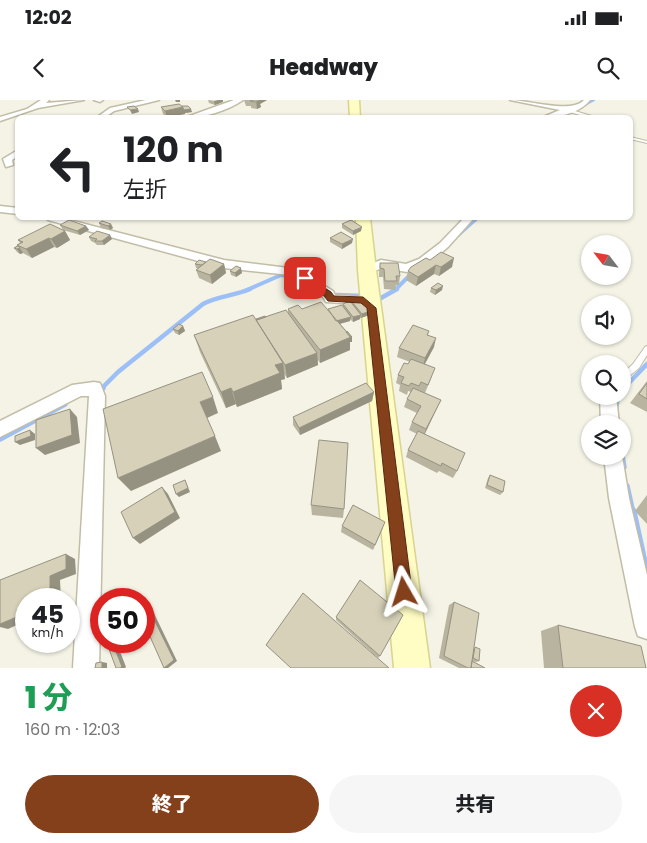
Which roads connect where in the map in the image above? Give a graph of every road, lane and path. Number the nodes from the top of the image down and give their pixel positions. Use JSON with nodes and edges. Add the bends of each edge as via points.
{"nodes":[{"id":1,"x":46,"y":100,"type":"edge"},
{"id":2,"x":81,"y":100,"type":"edge"},
{"id":3,"x":156,"y":100,"type":"edge"},
{"id":4,"x":240,"y":100,"type":"edge"},
{"id":5,"x":354,"y":100,"type":"edge"},
{"id":6,"x":513,"y":100,"type":"edge"},
{"id":7,"x":587,"y":100,"type":"edge"},
{"id":8,"x":36,"y":106,"type":"junction"},
{"id":9,"x":567,"y":110,"type":"junction"},
{"id":10,"x":103,"y":115,"type":"edge"},
{"id":11,"x":198,"y":115,"type":"edge"},
{"id":12,"x":355,"y":115,"type":"edge"},
{"id":13,"x":553,"y":115,"type":"edge"},
{"id":14,"x":584,"y":115,"type":"edge"},
{"id":15,"x":0,"y":119,"type":"edge"},
{"id":16,"x":633,"y":139,"type":"edge"},
{"id":17,"x":647,"y":142,"type":"edge"},
{"id":18,"x":15,"y":154,"type":"edge"},
{"id":19,"x":9,"y":165,"type":"edge"},
{"id":20,"x":0,"y":209,"type":"edge"},
{"id":21,"x":15,"y":211,"type":"edge"},
{"id":22,"x":59,"y":220,"type":"edge"},
{"id":23,"x":363,"y":220,"type":"edge"},
{"id":24,"x":467,"y":220,"type":"edge"},
{"id":25,"x":367,"y":270,"type":"junction"},
{"id":26,"x":372,"y":308,"type":"junction"},
{"id":27,"x":647,"y":349,"type":"edge"},
{"id":28,"x":631,"y":371,"type":"edge"},
{"id":29,"x":0,"y":429,"type":"edge"},
{"id":30,"x":615,"y":465,"type":"edge"},
{"id":31,"x":647,"y":627,"type":"edge"},
{"id":32,"x":86,"y":668,"type":"edge"},
{"id":33,"x":412,"y":668,"type":"edge"}],
"edges":[{"from":1,"to":8,"type":"street"},
{"from":2,"to":8,"type":"street"},
{"from":3,"to":10,"type":"street","via":[[112,109]]},
{"from":4,"to":11,"type":"street"},
{"from":5,"to":12,"type":"main road"},
{"from":6,"to":9,"type":"street"},
{"from":7,"to":9,"type":"street","via":[[583,105]]},
{"from":8,"to":15,"type":"street"},
{"from":9,"to":13,"type":"street"},
{"from":9,"to":14,"type":"lane"},
{"from":16,"to":17,"type":"lane"},
{"from":18,"to":19,"type":"street","via":[[7,159]]},
{"from":20,"to":21,"type":"street"},
{"from":22,"to":26,"type":"street","via":[[224,264],[293,272],[331,299],[363,300]]},
{"from":23,"to":25,"type":"main road"},
{"from":24,"to":25,"type":"street","via":[[423,262],[407,268],[381,264]]},
{"from":25,"to":26,"type":"main road"},
{"from":26,"to":33,"type":"main road"},
{"from":27,"to":28,"type":"lane"},
{"from":29,"to":32,"type":"street","via":[[78,390],[94,388]]},
{"from":30,"to":31,"type":"street","via":[[618,498]]}]}
